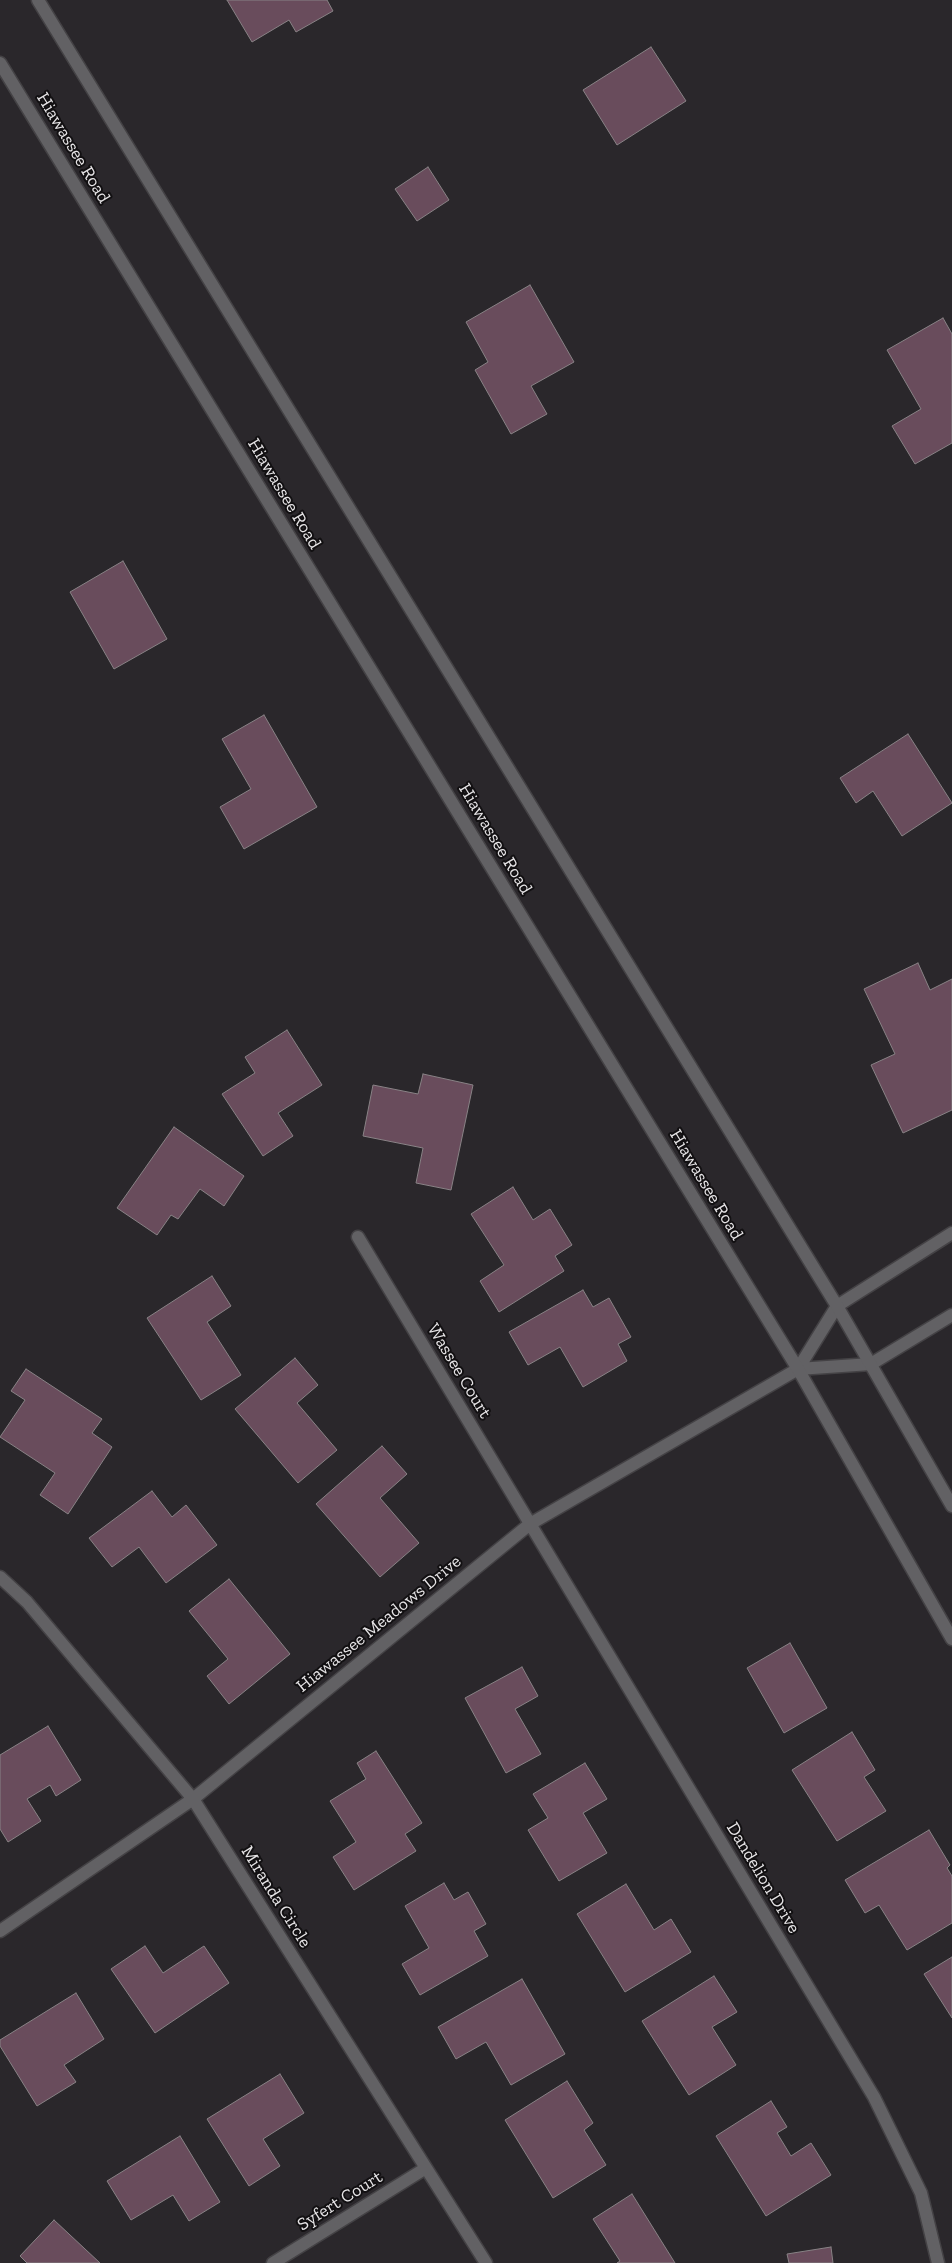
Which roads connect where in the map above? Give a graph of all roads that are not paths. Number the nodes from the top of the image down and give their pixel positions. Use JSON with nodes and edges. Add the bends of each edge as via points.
{"nodes":[{"id":1,"x":38,"y":0,"type":"edge"},
{"id":2,"x":0,"y":63,"type":"edge"},
{"id":3,"x":952,"y":1233,"type":"edge"},
{"id":4,"x":358,"y":1237,"type":"dead end"},
{"id":5,"x":837,"y":1306,"type":"junction"},
{"id":6,"x":952,"y":1316,"type":"edge"},
{"id":7,"x":870,"y":1364,"type":"junction"},
{"id":8,"x":798,"y":1369,"type":"junction"},
{"id":9,"x":952,"y":1506,"type":"edge"},
{"id":10,"x":530,"y":1524,"type":"junction"},
{"id":11,"x":0,"y":1577,"type":"edge"},
{"id":12,"x":952,"y":1639,"type":"edge"},
{"id":13,"x":193,"y":1799,"type":"junction"},
{"id":14,"x":0,"y":1932,"type":"edge"},
{"id":15,"x":426,"y":2168,"type":"junction"},
{"id":16,"x":273,"y":2263,"type":"edge"},
{"id":17,"x":486,"y":2263,"type":"edge"},
{"id":18,"x":938,"y":2263,"type":"edge"}],
"edges":[{"from":1,"to":5,"type":"street"},
{"from":2,"to":8,"type":"street","name":"Hiawassee Road"},
{"from":3,"to":5,"type":"street"},
{"from":4,"to":10,"type":"street","name":"Wassee Court"},
{"from":5,"to":7,"type":"street"},
{"from":5,"to":8,"type":"street"},
{"from":6,"to":7,"type":"street"},
{"from":7,"to":8,"type":"street"},
{"from":7,"to":9,"type":"street"},
{"from":8,"to":10,"type":"street","name":"Hiawassee Meadows Drive"},
{"from":8,"to":12,"type":"street","name":"Hiawassee Road"},
{"from":10,"to":13,"type":"street","name":"Hiawassee Meadows Drive"},
{"from":10,"to":18,"type":"street","name":"Dandelion Drive","via":[[874,2097],[921,2193]]},
{"from":11,"to":13,"type":"street","name":"Miranda Circle","via":[[28,1602]]},
{"from":13,"to":14,"type":"street","name":"Hiawassee Meadows Drive"},
{"from":13,"to":15,"type":"street","name":"Miranda Circle"},
{"from":15,"to":16,"type":"street","name":"Syfert Court"},
{"from":15,"to":17,"type":"street","name":"Miranda Circle"}]}
